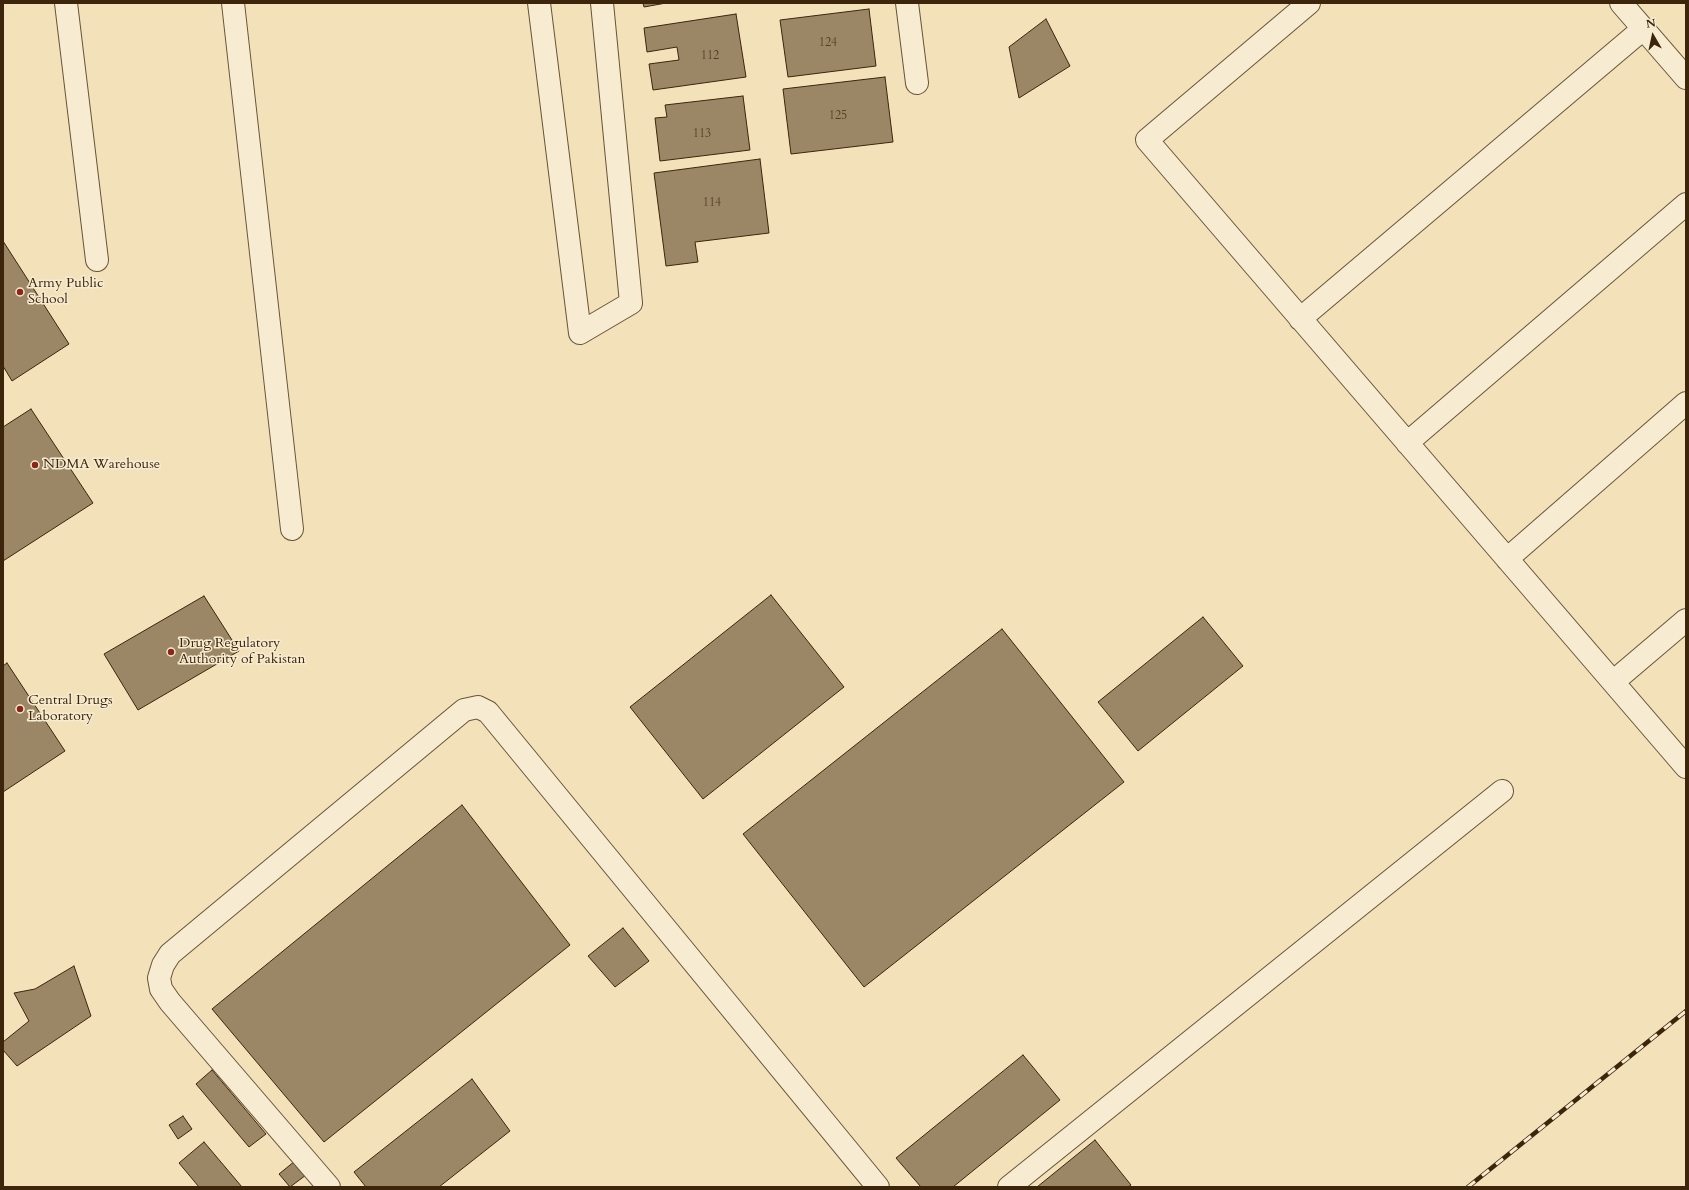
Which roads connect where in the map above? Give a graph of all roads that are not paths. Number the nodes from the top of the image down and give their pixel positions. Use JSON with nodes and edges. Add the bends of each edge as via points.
{"nodes":[{"id":1,"x":66,"y":3,"type":"edge"},
{"id":2,"x":233,"y":3,"type":"edge"},
{"id":3,"x":539,"y":3,"type":"edge"},
{"id":4,"x":602,"y":3,"type":"edge"},
{"id":5,"x":907,"y":3,"type":"edge"},
{"id":6,"x":1309,"y":3,"type":"edge"},
{"id":7,"x":1621,"y":3,"type":"edge"},
{"id":8,"x":1643,"y":29,"type":"junction"},
{"id":9,"x":1686,"y":78,"type":"edge"},
{"id":10,"x":917,"y":83,"type":"dead end"},
{"id":11,"x":1686,"y":204,"type":"edge"},
{"id":12,"x":97,"y":260,"type":"dead end"},
{"id":13,"x":1300,"y":319,"type":"junction"},
{"id":14,"x":1686,"y":402,"type":"edge"},
{"id":15,"x":1407,"y":443,"type":"junction"},
{"id":16,"x":292,"y":529,"type":"dead end"},
{"id":17,"x":1507,"y":559,"type":"junction"},
{"id":18,"x":1686,"y":620,"type":"edge"},
{"id":19,"x":1613,"y":682,"type":"junction"},
{"id":20,"x":1686,"y":767,"type":"edge"},
{"id":21,"x":1502,"y":791,"type":"dead end"},
{"id":22,"x":329,"y":1187,"type":"edge"},
{"id":23,"x":878,"y":1187,"type":"edge"},
{"id":24,"x":1009,"y":1187,"type":"edge"}],
"edges":[{"from":1,"to":12,"type":"street"},
{"from":2,"to":16,"type":"street"},
{"from":3,"to":4,"type":"street","via":[[580,333],[631,302]]},
{"from":5,"to":10,"type":"street"},
{"from":6,"to":13,"type":"street","via":[[1147,140]]},
{"from":7,"to":8,"type":"street"},
{"from":8,"to":9,"type":"street"},
{"from":8,"to":13,"type":"street"},
{"from":11,"to":15,"type":"street"},
{"from":13,"to":15,"type":"street"},
{"from":14,"to":17,"type":"street"},
{"from":15,"to":17,"type":"street"},
{"from":17,"to":19,"type":"street"},
{"from":18,"to":19,"type":"street"},
{"from":19,"to":20,"type":"street"},
{"from":21,"to":24,"type":"street"},
{"from":22,"to":23,"type":"street","via":[[170,1002],[161,989],[159,978],[163,965],[170,954],[464,710],[478,707],[488,712]]}]}
